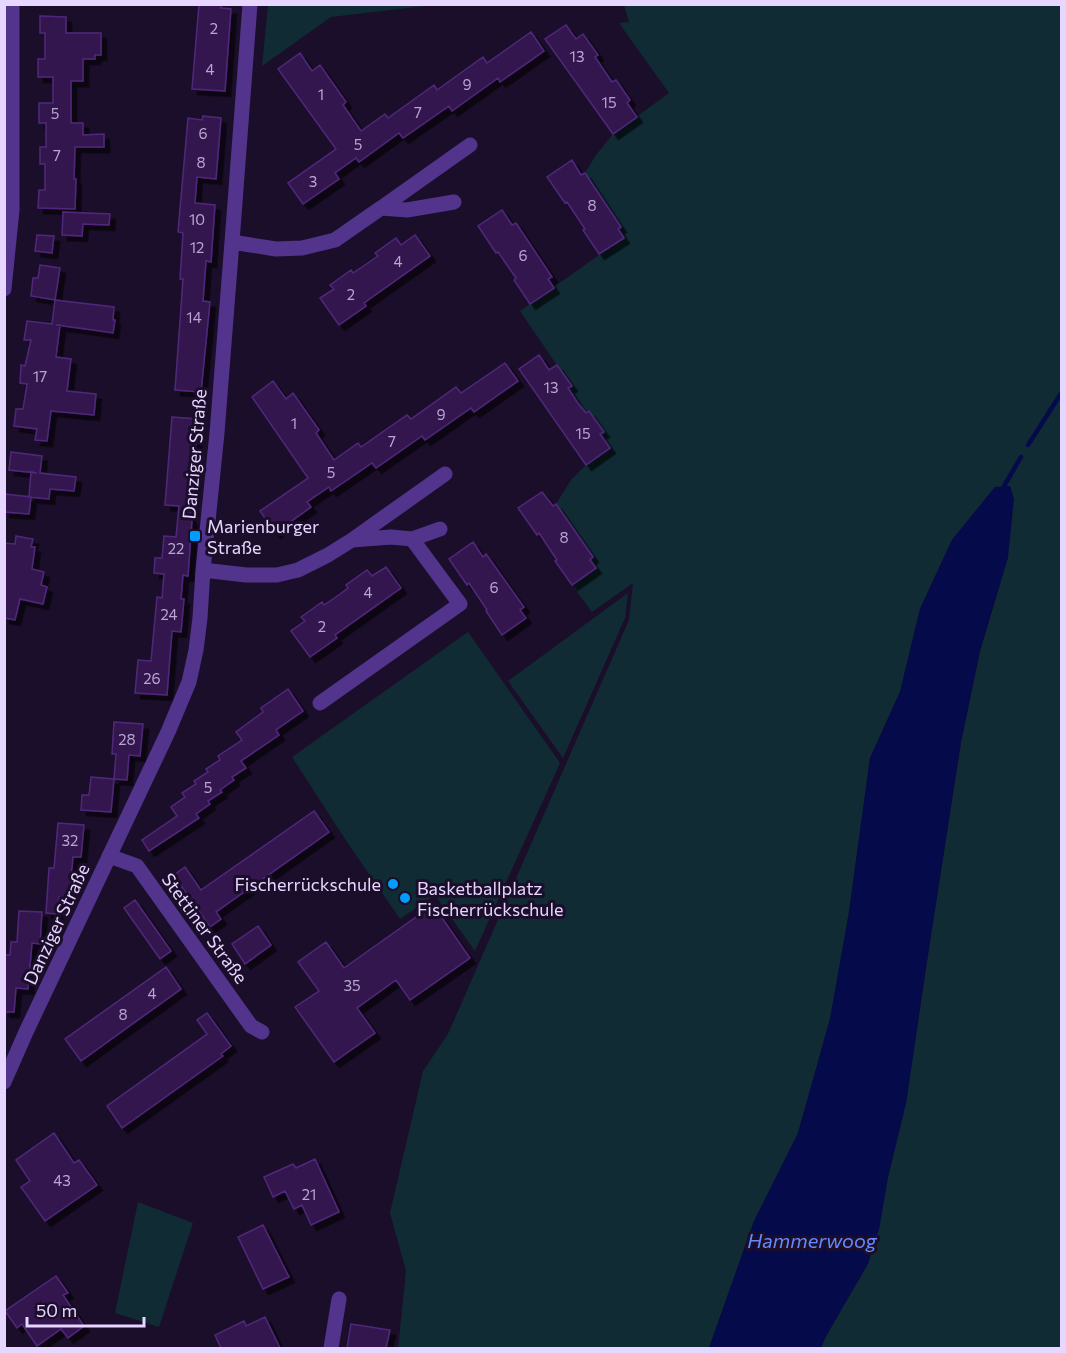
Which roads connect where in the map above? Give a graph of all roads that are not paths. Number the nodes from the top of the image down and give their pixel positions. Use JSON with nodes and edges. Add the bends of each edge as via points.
{"nodes":[{"id":1,"x":12,"y":4,"type":"edge"},
{"id":2,"x":250,"y":4,"type":"edge"},
{"id":3,"x":470,"y":145,"type":"dead end"},
{"id":4,"x":454,"y":202,"type":"dead end"},
{"id":5,"x":381,"y":208,"type":"junction"},
{"id":6,"x":232,"y":242,"type":"junction"},
{"id":7,"x":4,"y":289,"type":"edge"},
{"id":8,"x":445,"y":474,"type":"dead end"},
{"id":9,"x":440,"y":530,"type":"dead end"},
{"id":10,"x":412,"y":539,"type":"junction"},
{"id":11,"x":352,"y":540,"type":"junction"},
{"id":12,"x":203,"y":570,"type":"junction"},
{"id":13,"x":320,"y":703,"type":"dead end"},
{"id":14,"x":110,"y":855,"type":"junction"},
{"id":15,"x":262,"y":1032,"type":"dead end"},
{"id":16,"x":4,"y":1082,"type":"edge"},
{"id":17,"x":339,"y":1299,"type":"dead end"},
{"id":18,"x":331,"y":1348,"type":"edge"}],
"edges":[{"from":1,"to":7,"type":"street","via":[[12,210]]},
{"from":2,"to":6,"type":"street","name":"Danziger Straße"},
{"from":3,"to":5,"type":"street"},
{"from":4,"to":5,"type":"street","via":[[407,210]]},
{"from":5,"to":6,"type":"street","via":[[335,240],[302,248],[276,249]]},
{"from":6,"to":12,"type":"street","name":"Danziger Straße"},
{"from":8,"to":11,"type":"street"},
{"from":9,"to":10,"type":"street"},
{"from":10,"to":11,"type":"street"},
{"from":10,"to":13,"type":"street","via":[[460,604]]},
{"from":11,"to":12,"type":"street","via":[[298,570],[277,575]]},
{"from":12,"to":14,"type":"street","name":"Danziger Straße","via":[[189,682]]},
{"from":14,"to":15,"type":"street","name":"Stettiner Straße","via":[[137,866],[251,1026]]},
{"from":14,"to":16,"type":"street","name":"Danziger Straße"},
{"from":17,"to":18,"type":"street"}]}
